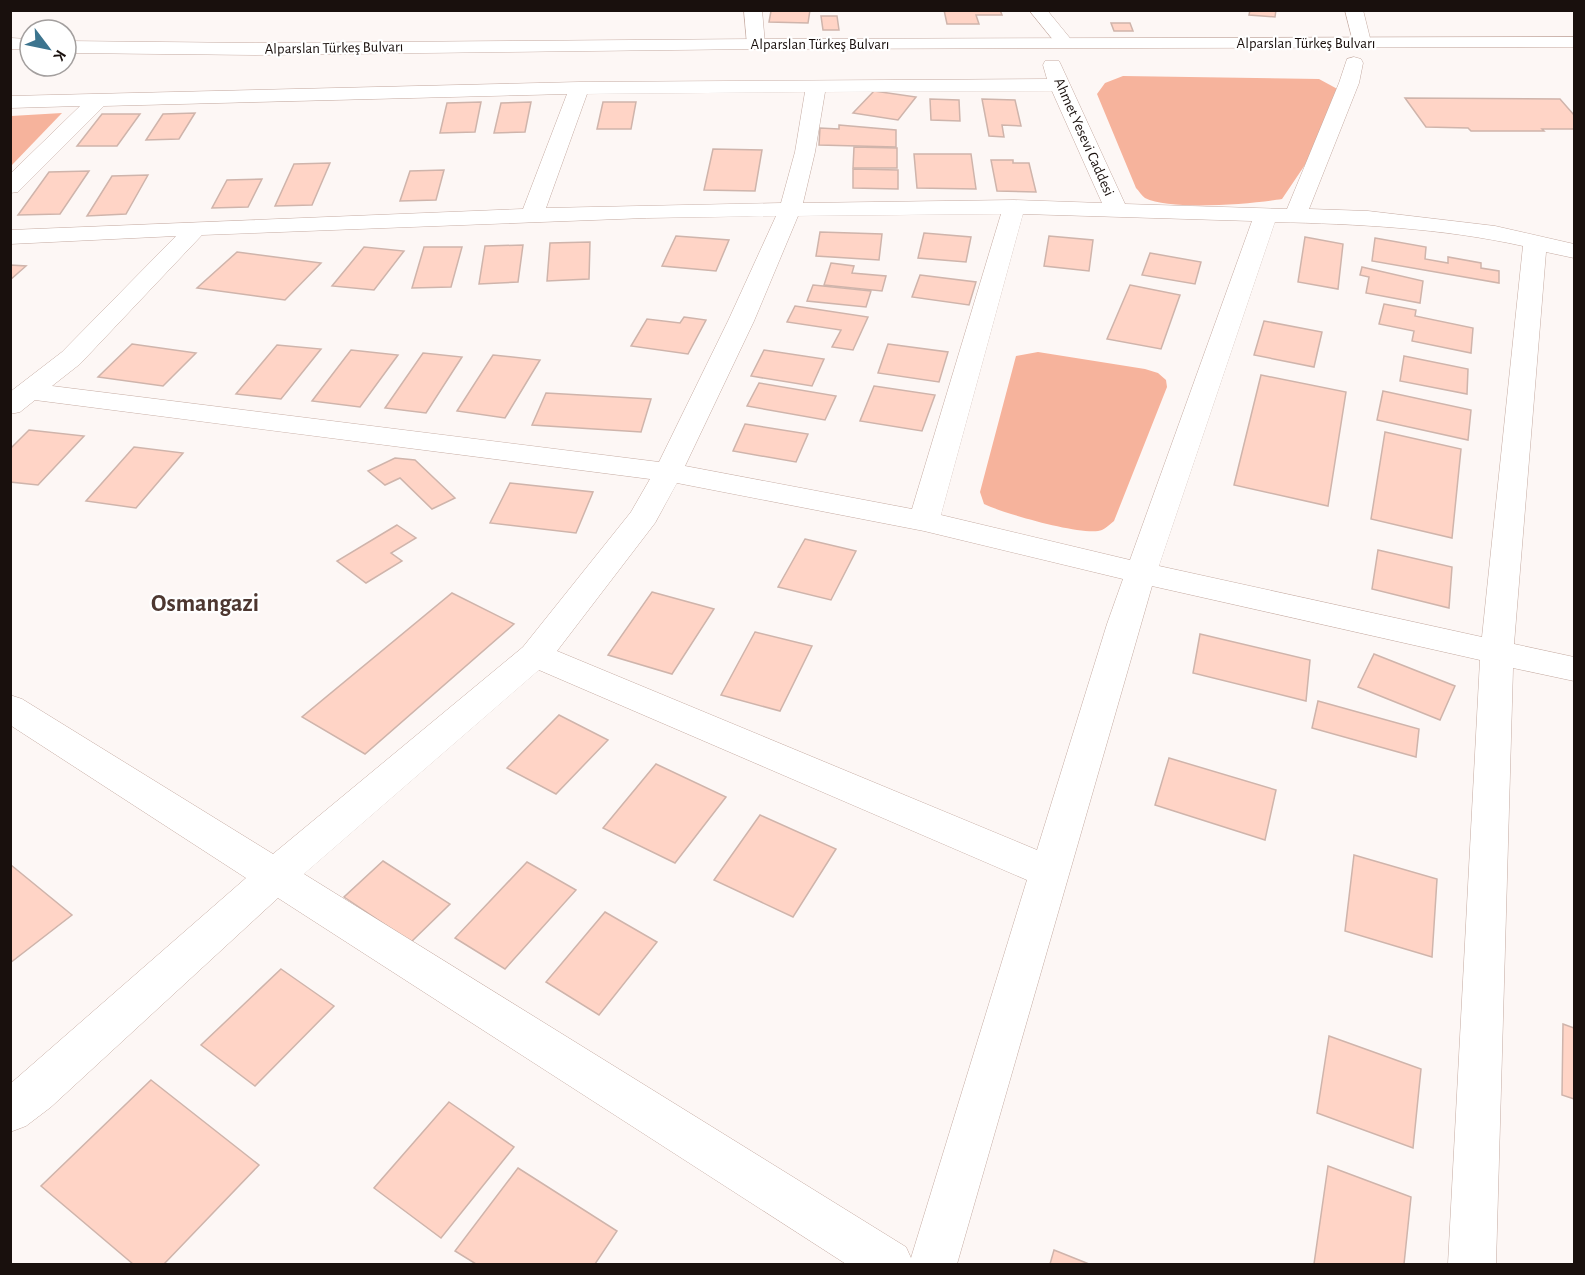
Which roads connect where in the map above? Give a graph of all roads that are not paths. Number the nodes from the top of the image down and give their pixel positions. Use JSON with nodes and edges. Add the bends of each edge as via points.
{"nodes":[{"id":1,"x":753,"y":10,"type":"edge"},
{"id":2,"x":1037,"y":10,"type":"edge"},
{"id":3,"x":1354,"y":10,"type":"edge"},
{"id":4,"x":1362,"y":42,"type":"junction"},
{"id":5,"x":1575,"y":42,"type":"edge"},
{"id":6,"x":1065,"y":43,"type":"junction"},
{"id":7,"x":756,"y":44,"type":"junction"},
{"id":8,"x":78,"y":47,"type":"edge"},
{"id":9,"x":1075,"y":63,"type":"dead end"},
{"id":10,"x":1331,"y":63,"type":"dead end"},
{"id":11,"x":1354,"y":63,"type":"junction"},
{"id":12,"x":1377,"y":63,"type":"dead end"},
{"id":13,"x":78,"y":65,"type":"edge"},
{"id":14,"x":438,"y":66,"type":"dead end"},
{"id":15,"x":1059,"y":85,"type":"junction"},
{"id":16,"x":816,"y":86,"type":"junction"},
{"id":17,"x":579,"y":88,"type":"junction"},
{"id":18,"x":99,"y":99,"type":"junction"},
{"id":19,"x":10,"y":102,"type":"edge"},
{"id":20,"x":10,"y":187,"type":"edge"},
{"id":21,"x":1014,"y":207,"type":"junction"},
{"id":22,"x":790,"y":210,"type":"junction"},
{"id":23,"x":1117,"y":211,"type":"junction"},
{"id":24,"x":1281,"y":214,"type":"junction"},
{"id":25,"x":532,"y":215,"type":"junction"},
{"id":26,"x":196,"y":228,"type":"junction"},
{"id":27,"x":10,"y":237,"type":"edge"},
{"id":28,"x":1535,"y":242,"type":"junction"},
{"id":29,"x":1575,"y":251,"type":"edge"},
{"id":30,"x":20,"y":399,"type":"edge"},
{"id":31,"x":668,"y":472,"type":"junction"},
{"id":32,"x":924,"y":521,"type":"junction"},
{"id":33,"x":1140,"y":573,"type":"junction"},
{"id":34,"x":1497,"y":652,"type":"junction"},
{"id":35,"x":535,"y":655,"type":"junction"},
{"id":36,"x":1575,"y":669,"type":"edge"},
{"id":37,"x":10,"y":708,"type":"edge"},
{"id":38,"x":1049,"y":872,"type":"junction"},
{"id":39,"x":276,"y":874,"type":"junction"},
{"id":40,"x":10,"y":1111,"type":"edge"},
{"id":41,"x":889,"y":1264,"type":"edge"},
{"id":42,"x":933,"y":1264,"type":"edge"},
{"id":43,"x":1472,"y":1264,"type":"edge"}],
"edges":[{"from":1,"to":7,"type":"street"},
{"from":2,"to":6,"type":"street"},
{"from":3,"to":4,"type":"street"},
{"from":4,"to":5,"type":"street","name":"Alparslan Türkeş Bulvarı"},
{"from":4,"to":6,"type":"street","name":"Alparslan Türkeş Bulvarı"},
{"from":6,"to":7,"type":"street","name":"Alparslan Türkeş Bulvarı"},
{"from":7,"to":8,"type":"street","name":"Alparslan Türkeş Bulvarı"},
{"from":9,"to":15,"type":"street","name":"Ahmet Yesevi Caddesi","via":[[1046,63]]},
{"from":10,"to":11,"type":"street","name":"Alparslan Türkeş Bulvarı"},
{"from":11,"to":12,"type":"street","name":"Alparslan Türkeş Bulvarı"},
{"from":11,"to":24,"type":"street","via":[[1349,83]]},
{"from":13,"to":14,"type":"street","name":"Alparslan Türkeş Bulvarı"},
{"from":15,"to":16,"type":"street"},
{"from":15,"to":23,"type":"street","name":"Ahmet Yesevi Caddesi"},
{"from":16,"to":17,"type":"street"},
{"from":16,"to":22,"type":"street"},
{"from":17,"to":18,"type":"street"},
{"from":17,"to":25,"type":"street"},
{"from":18,"to":19,"type":"street"},
{"from":18,"to":20,"type":"street"},
{"from":21,"to":22,"type":"street"},
{"from":21,"to":23,"type":"street"},
{"from":21,"to":32,"type":"street"},
{"from":22,"to":25,"type":"street"},
{"from":22,"to":31,"type":"street"},
{"from":23,"to":24,"type":"street"},
{"from":24,"to":28,"type":"street","via":[[1368,218],[1495,233]]},
{"from":24,"to":33,"type":"street"},
{"from":25,"to":26,"type":"street"},
{"from":26,"to":27,"type":"street"},
{"from":26,"to":30,"type":"street","via":[[71,358]]},
{"from":28,"to":29,"type":"street"},
{"from":28,"to":34,"type":"street"},
{"from":30,"to":31,"type":"street"},
{"from":31,"to":32,"type":"street"},
{"from":31,"to":35,"type":"street","via":[[644,516]]},
{"from":32,"to":33,"type":"street"},
{"from":33,"to":34,"type":"street"},
{"from":33,"to":38,"type":"street"},
{"from":34,"to":36,"type":"street"},
{"from":34,"to":43,"type":"street"},
{"from":35,"to":38,"type":"street"},
{"from":35,"to":39,"type":"street"},
{"from":37,"to":39,"type":"street"},
{"from":38,"to":42,"type":"street"},
{"from":39,"to":40,"type":"street"},
{"from":39,"to":41,"type":"street"}]}
